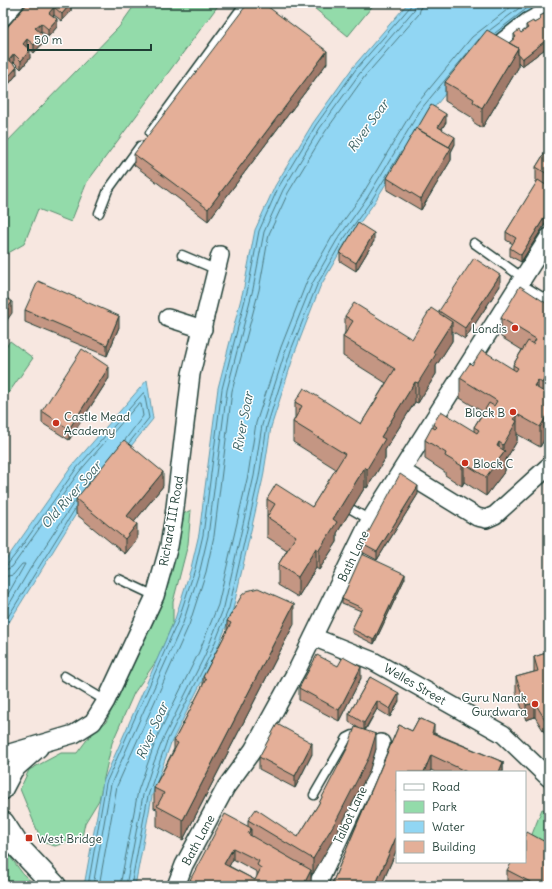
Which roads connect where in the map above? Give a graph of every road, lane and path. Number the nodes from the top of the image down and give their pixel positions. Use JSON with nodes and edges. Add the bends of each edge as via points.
{"nodes":[{"id":1,"x":15,"y":3,"type":"edge"},
{"id":2,"x":245,"y":3,"type":"edge"},
{"id":3,"x":549,"y":8,"type":"edge"},
{"id":4,"x":3,"y":17,"type":"edge"},
{"id":5,"x":495,"y":45,"type":"edge"},
{"id":6,"x":99,"y":213,"type":"dead end"},
{"id":7,"x":549,"y":237,"type":"edge"},
{"id":8,"x":474,"y":243,"type":"dead end"},
{"id":9,"x":182,"y":256,"type":"dead end"},
{"id":10,"x":218,"y":262,"type":"joint"},
{"id":11,"x":520,"y":281,"type":"junction"},
{"id":12,"x":549,"y":304,"type":"edge"},
{"id":13,"x":168,"y":318,"type":"dead end"},
{"id":14,"x":203,"y":329,"type":"junction"},
{"id":15,"x":549,"y":466,"type":"edge"},
{"id":16,"x":402,"y":471,"type":"junction"},
{"id":17,"x":351,"y":509,"type":"edge"},
{"id":18,"x":370,"y":520,"type":"junction"},
{"id":19,"x":119,"y":579,"type":"dead end"},
{"id":20,"x":155,"y":596,"type":"junction"},
{"id":21,"x":313,"y":637,"type":"junction"},
{"id":22,"x":64,"y":676,"type":"dead end"},
{"id":23,"x":106,"y":701,"type":"junction"},
{"id":24,"x":374,"y":740,"type":"joint"},
{"id":25,"x":45,"y":743,"type":"junction"},
{"id":26,"x":3,"y":755,"type":"edge"},
{"id":27,"x":547,"y":776,"type":"edge"},
{"id":28,"x":3,"y":791,"type":"edge"},
{"id":29,"x":314,"y":795,"type":"dead end"},
{"id":30,"x":3,"y":823,"type":"edge"},
{"id":31,"x":55,"y":886,"type":"edge"},
{"id":32,"x":176,"y":886,"type":"edge"},
{"id":33,"x":317,"y":886,"type":"edge"}],
"edges":[{"from":1,"to":4,"type":"street"},
{"from":2,"to":6,"type":"lane","via":[[108,190]]},
{"from":3,"to":5,"type":"street","via":[[527,20]]},
{"from":7,"to":11,"type":"street","name":"Bath Lane"},
{"from":8,"to":11,"type":"lane"},
{"from":9,"to":10,"type":"lane"},
{"from":10,"to":14,"type":"street","name":"Richard III Road"},
{"from":11,"to":12,"type":"street"},
{"from":11,"to":16,"type":"street","name":"Bath Lane"},
{"from":13,"to":14,"type":"street"},
{"from":14,"to":20,"type":"street","name":"Richard III Road","via":[[191,374],[169,546]]},
{"from":15,"to":16,"type":"street","via":[[495,515],[486,520]]},
{"from":16,"to":18,"type":"street","name":"Bath Lane"},
{"from":17,"to":18,"type":"lane"},
{"from":18,"to":21,"type":"street","name":"Bath Lane"},
{"from":19,"to":20,"type":"lane"},
{"from":20,"to":23,"type":"street","name":"Richard III Road"},
{"from":21,"to":27,"type":"street","name":"Welles Street","via":[[373,661],[503,734]]},
{"from":21,"to":32,"type":"street","name":"Bath Lane","via":[[253,750],[226,787],[184,865]]},
{"from":22,"to":23,"type":"lane"},
{"from":23,"to":25,"type":"street","name":"Richard III Road","via":[[88,728]]},
{"from":24,"to":29,"type":"lane","via":[[359,733],[347,738]]},
{"from":24,"to":33,"type":"street","name":"Talbot Lane","via":[[367,778]]},
{"from":25,"to":26,"type":"street","name":"Richard III Road"},
{"from":25,"to":28,"type":"street","name":"Richard III Road","via":[[14,770]]},
{"from":30,"to":31,"type":"main road","via":[[20,849]]}]}
